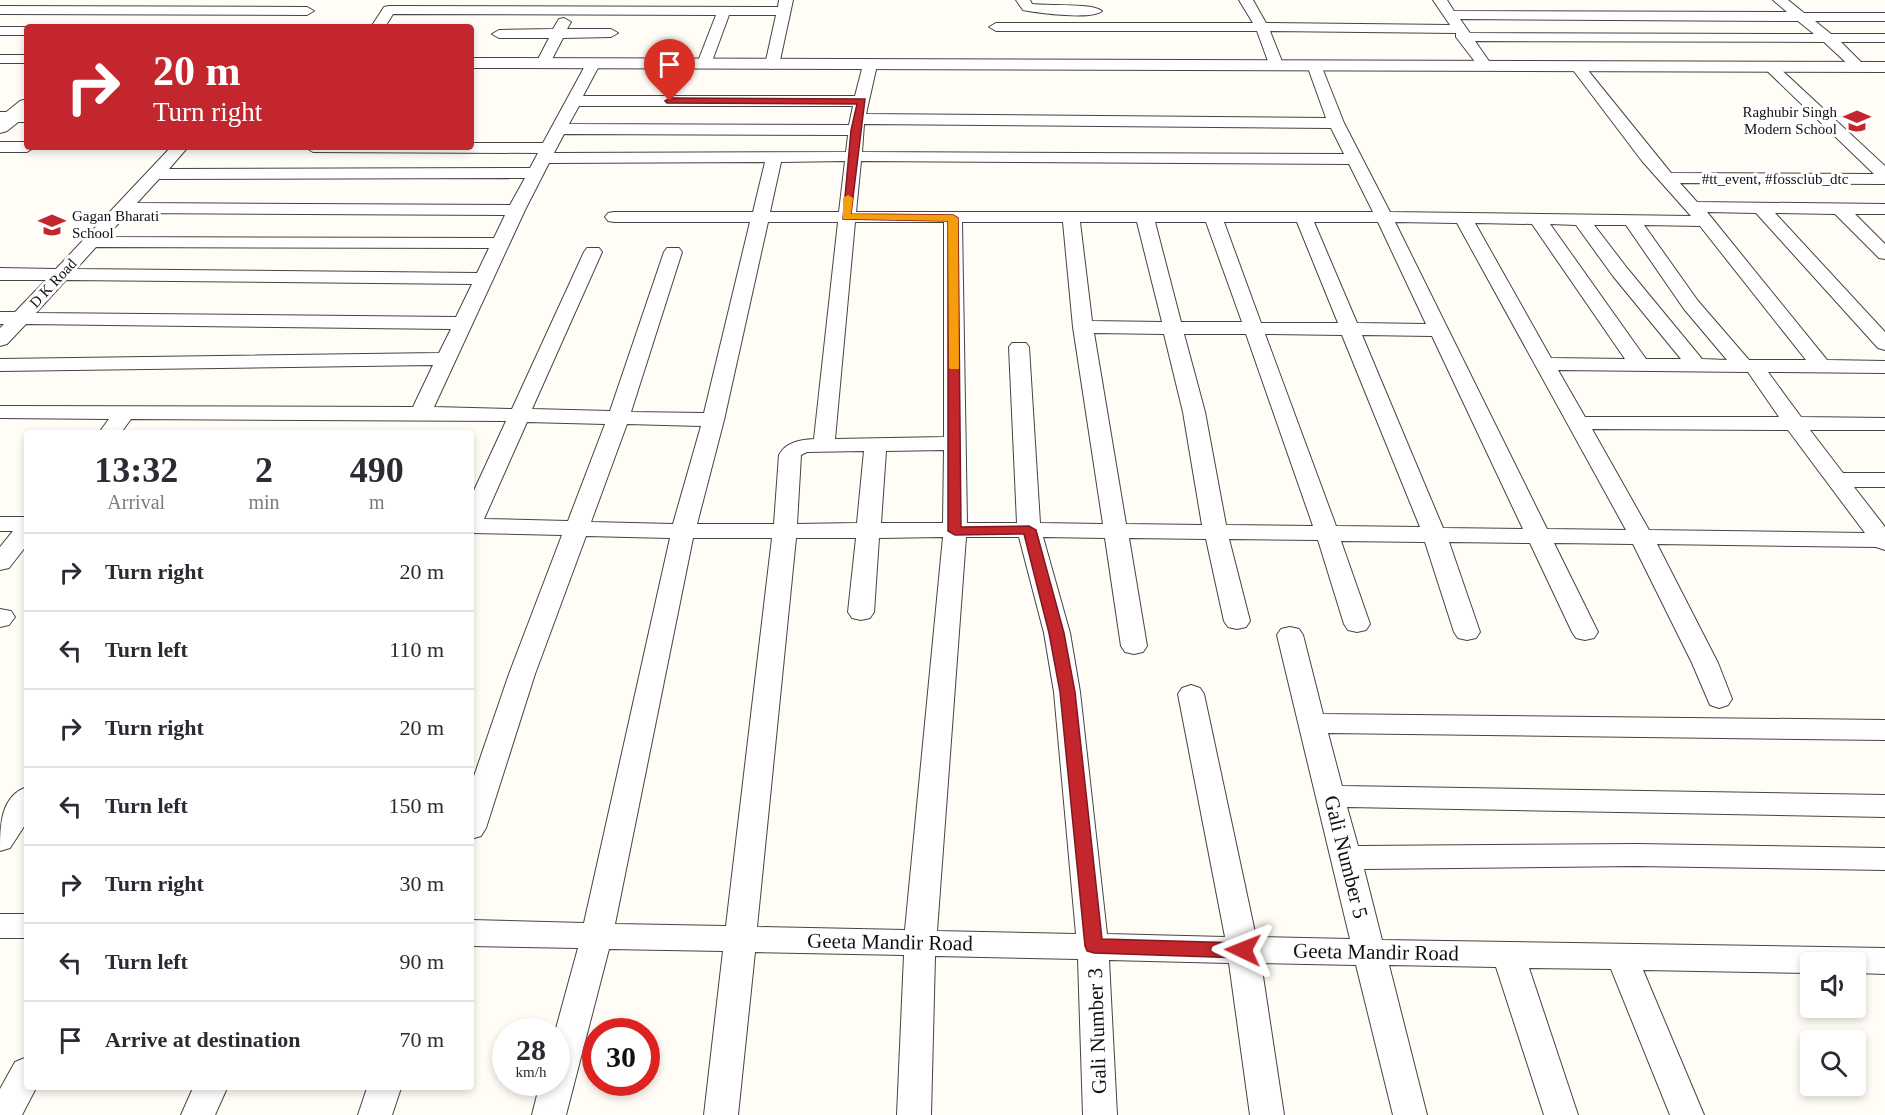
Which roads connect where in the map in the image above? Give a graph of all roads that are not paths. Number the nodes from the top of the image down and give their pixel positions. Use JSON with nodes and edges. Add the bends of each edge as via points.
{"nodes":[{"id":1,"x":157,"y":0,"type":"edge"},
{"id":2,"x":1023,"y":0,"type":"edge"},
{"id":3,"x":1440,"y":0,"type":"edge"},
{"id":4,"x":1780,"y":0,"type":"edge"},
{"id":5,"x":394,"y":5,"type":"edge"},
{"id":6,"x":574,"y":5,"type":"edge"},
{"id":7,"x":785,"y":6,"type":"edge"},
{"id":8,"x":1248,"y":8,"type":"edge"},
{"id":9,"x":0,"y":10,"type":"edge"},
{"id":10,"x":146,"y":10,"type":"junction"},
{"id":11,"x":307,"y":11,"type":"dead end"},
{"id":12,"x":724,"y":11,"type":"junction"},
{"id":13,"x":1106,"y":11,"type":"dead end"},
{"id":14,"x":1450,"y":15,"type":"junction"},
{"id":15,"x":1802,"y":17,"type":"junction"},
{"id":16,"x":1885,"y":17,"type":"edge"},
{"id":17,"x":130,"y":24,"type":"edge"},
{"id":18,"x":380,"y":24,"type":"edge"},
{"id":19,"x":996,"y":27,"type":"dead end"},
{"id":20,"x":1262,"y":27,"type":"junction"},
{"id":21,"x":0,"y":31,"type":"edge"},
{"id":22,"x":24,"y":31,"type":"edge"},
{"id":23,"x":559,"y":33,"type":"junction"},
{"id":24,"x":611,"y":33,"type":"dead end"},
{"id":25,"x":1460,"y":33,"type":"junction"},
{"id":26,"x":499,"y":34,"type":"dead end"},
{"id":27,"x":1828,"y":38,"type":"junction"},
{"id":28,"x":1885,"y":38,"type":"edge"},
{"id":29,"x":0,"y":59,"type":"edge"},
{"id":30,"x":24,"y":59,"type":"edge"},
{"id":31,"x":474,"y":63,"type":"edge"},
{"id":32,"x":543,"y":63,"type":"junction"},
{"id":33,"x":593,"y":63,"type":"junction"},
{"id":34,"x":704,"y":64,"type":"junction"},
{"id":35,"x":1276,"y":64,"type":"junction"},
{"id":36,"x":1314,"y":64,"type":"junction"},
{"id":37,"x":1484,"y":64,"type":"junction"},
{"id":38,"x":772,"y":65,"type":"junction"},
{"id":39,"x":870,"y":65,"type":"junction"},
{"id":40,"x":1577,"y":66,"type":"junction"},
{"id":41,"x":1769,"y":66,"type":"junction"},
{"id":42,"x":1859,"y":67,"type":"junction"},
{"id":43,"x":1885,"y":67,"type":"edge"},
{"id":44,"x":574,"y":101,"type":"junction"},
{"id":45,"x":862,"y":101,"type":"junction"},
{"id":46,"x":1336,"y":123,"type":"junction"},
{"id":47,"x":856,"y":124,"type":"junction"},
{"id":48,"x":560,"y":129,"type":"junction"},
{"id":49,"x":0,"y":147,"type":"edge"},
{"id":50,"x":24,"y":147,"type":"edge"},
{"id":51,"x":177,"y":150,"type":"edge"},
{"id":52,"x":430,"y":150,"type":"edge"},
{"id":53,"x":547,"y":153,"type":"junction"},
{"id":54,"x":852,"y":156,"type":"junction"},
{"id":55,"x":774,"y":158,"type":"junction"},
{"id":56,"x":1354,"y":159,"type":"junction"},
{"id":57,"x":536,"y":173,"type":"junction"},
{"id":58,"x":154,"y":174,"type":"junction"},
{"id":59,"x":1885,"y":177,"type":"edge"},
{"id":60,"x":1666,"y":178,"type":"junction"},
{"id":61,"x":1691,"y":207,"type":"junction"},
{"id":62,"x":123,"y":208,"type":"junction"},
{"id":63,"x":1761,"y":208,"type":"junction"},
{"id":64,"x":1840,"y":209,"type":"junction"},
{"id":65,"x":1885,"y":209,"type":"edge"},
{"id":66,"x":516,"y":210,"type":"junction"},
{"id":67,"x":614,"y":217,"type":"dead end"},
{"id":68,"x":760,"y":217,"type":"junction"},
{"id":69,"x":846,"y":217,"type":"junction"},
{"id":70,"x":1071,"y":217,"type":"junction"},
{"id":71,"x":1384,"y":217,"type":"junction"},
{"id":72,"x":953,"y":218,"type":"junction"},
{"id":73,"x":1463,"y":218,"type":"junction"},
{"id":74,"x":1145,"y":219,"type":"junction"},
{"id":75,"x":1214,"y":219,"type":"junction"},
{"id":76,"x":1304,"y":219,"type":"junction"},
{"id":77,"x":1537,"y":219,"type":"junction"},
{"id":78,"x":1581,"y":219,"type":"junction"},
{"id":79,"x":1631,"y":220,"type":"junction"},
{"id":80,"x":1705,"y":221,"type":"junction"},
{"id":81,"x":91,"y":242,"type":"junction"},
{"id":82,"x":500,"y":243,"type":"junction"},
{"id":83,"x":594,"y":252,"type":"dead end"},
{"id":84,"x":673,"y":252,"type":"dead end"},
{"id":85,"x":1885,"y":254,"type":"edge"},
{"id":86,"x":0,"y":274,"type":"edge"},
{"id":87,"x":61,"y":275,"type":"junction"},
{"id":88,"x":483,"y":279,"type":"junction"},
{"id":89,"x":0,"y":318,"type":"edge"},
{"id":90,"x":20,"y":319,"type":"junction"},
{"id":91,"x":462,"y":323,"type":"junction"},
{"id":92,"x":1172,"y":326,"type":"junction"},
{"id":93,"x":1083,"y":327,"type":"junction"},
{"id":94,"x":1253,"y":328,"type":"junction"},
{"id":95,"x":1350,"y":330,"type":"junction"},
{"id":96,"x":1438,"y":330,"type":"junction"},
{"id":97,"x":0,"y":340,"type":"edge"},
{"id":98,"x":1885,"y":344,"type":"edge"},
{"id":99,"x":1019,"y":347,"type":"dead end"},
{"id":100,"x":445,"y":359,"type":"junction"},
{"id":101,"x":1544,"y":364,"type":"junction"},
{"id":102,"x":1639,"y":364,"type":"junction"},
{"id":103,"x":0,"y":365,"type":"edge"},
{"id":104,"x":1696,"y":365,"type":"junction"},
{"id":105,"x":1748,"y":365,"type":"junction"},
{"id":106,"x":1821,"y":366,"type":"junction"},
{"id":107,"x":1885,"y":367,"type":"edge"},
{"id":108,"x":126,"y":411,"type":"junction"},
{"id":109,"x":0,"y":412,"type":"edge"},
{"id":110,"x":421,"y":413,"type":"junction"},
{"id":111,"x":520,"y":417,"type":"junction"},
{"id":112,"x":618,"y":419,"type":"junction"},
{"id":113,"x":713,"y":420,"type":"junction"},
{"id":114,"x":1794,"y":422,"type":"junction"},
{"id":115,"x":1576,"y":423,"type":"junction"},
{"id":116,"x":1885,"y":424,"type":"edge"},
{"id":117,"x":111,"y":430,"type":"edge"},
{"id":118,"x":955,"y":443,"type":"junction"},
{"id":119,"x":876,"y":444,"type":"junction"},
{"id":120,"x":824,"y":445,"type":"junction"},
{"id":121,"x":1837,"y":480,"type":"junction"},
{"id":122,"x":1885,"y":480,"type":"edge"},
{"id":123,"x":474,"y":517,"type":"edge"},
{"id":124,"x":0,"y":524,"type":"edge"},
{"id":125,"x":24,"y":524,"type":"edge"},
{"id":126,"x":474,"y":524,"type":"edge"},
{"id":127,"x":576,"y":529,"type":"junction"},
{"id":128,"x":1029,"y":530,"type":"junction"},
{"id":129,"x":683,"y":531,"type":"junction"},
{"id":130,"x":785,"y":531,"type":"junction"},
{"id":131,"x":868,"y":531,"type":"junction"},
{"id":132,"x":955,"y":531,"type":"junction"},
{"id":133,"x":1114,"y":531,"type":"junction"},
{"id":134,"x":1216,"y":532,"type":"junction"},
{"id":135,"x":24,"y":533,"type":"edge"},
{"id":136,"x":1327,"y":533,"type":"junction"},
{"id":137,"x":1434,"y":534,"type":"junction"},
{"id":138,"x":1537,"y":536,"type":"junction"},
{"id":139,"x":1641,"y":537,"type":"junction"},
{"id":140,"x":1884,"y":541,"type":"edge"},
{"id":141,"x":0,"y":563,"type":"edge"},
{"id":142,"x":861,"y":612,"type":"dead end"},
{"id":143,"x":1237,"y":621,"type":"dead end"},
{"id":144,"x":1357,"y":624,"type":"dead end"},
{"id":145,"x":1467,"y":632,"type":"dead end"},
{"id":146,"x":1585,"y":632,"type":"dead end"},
{"id":147,"x":1290,"y":635,"type":"dead end"},
{"id":148,"x":1134,"y":646,"type":"dead end"},
{"id":149,"x":1191,"y":694,"type":"dead end"},
{"id":150,"x":1719,"y":699,"type":"dead end"},
{"id":151,"x":1312,"y":723,"type":"junction"},
{"id":152,"x":1885,"y":730,"type":"edge"},
{"id":153,"x":1331,"y":796,"type":"junction"},
{"id":154,"x":24,"y":803,"type":"edge"},
{"id":155,"x":1885,"y":806,"type":"edge"},
{"id":156,"x":474,"y":819,"type":"edge"},
{"id":157,"x":0,"y":840,"type":"edge"},
{"id":158,"x":1345,"y":858,"type":"junction"},
{"id":159,"x":1885,"y":859,"type":"edge"},
{"id":160,"x":0,"y":926,"type":"edge"},
{"id":161,"x":24,"y":926,"type":"edge"},
{"id":162,"x":474,"y":933,"type":"edge"},
{"id":163,"x":597,"y":936,"type":"junction"},
{"id":164,"x":742,"y":938,"type":"junction"},
{"id":165,"x":920,"y":942,"type":"junction"},
{"id":166,"x":1094,"y":946,"type":"junction"},
{"id":167,"x":1243,"y":950,"type":"junction"},
{"id":168,"x":1370,"y":952,"type":"junction"},
{"id":169,"x":1508,"y":954,"type":"junction"},
{"id":170,"x":1622,"y":957,"type":"junction"},
{"id":171,"x":1885,"y":962,"type":"edge"},
{"id":172,"x":24,"y":1078,"type":"edge"},
{"id":173,"x":209,"y":1090,"type":"edge"},
{"id":174,"x":383,"y":1090,"type":"edge"},
{"id":175,"x":4,"y":1115,"type":"edge"},
{"id":176,"x":198,"y":1115,"type":"edge"},
{"id":177,"x":375,"y":1115,"type":"edge"},
{"id":178,"x":549,"y":1115,"type":"edge"},
{"id":179,"x":721,"y":1115,"type":"edge"},
{"id":180,"x":914,"y":1115,"type":"edge"},
{"id":181,"x":1100,"y":1115,"type":"edge"},
{"id":182,"x":1267,"y":1115,"type":"edge"},
{"id":183,"x":1410,"y":1115,"type":"edge"},
{"id":184,"x":1561,"y":1115,"type":"edge"},
{"id":185,"x":1687,"y":1115,"type":"edge"}],
"edges":[{"from":1,"to":10,"type":"street"},
{"from":2,"to":13,"type":"street","via":[[1028,7],[1037,9]]},
{"from":3,"to":14,"type":"street"},
{"from":4,"to":15,"type":"street"},
{"from":5,"to":6,"type":"street"},
{"from":5,"to":18,"type":"street"},
{"from":6,"to":12,"type":"street"},
{"from":6,"to":23,"type":"street"},
{"from":7,"to":12,"type":"street"},
{"from":7,"to":38,"type":"street"},
{"from":8,"to":20,"type":"street"},
{"from":9,"to":10,"type":"street"},
{"from":10,"to":11,"type":"street"},
{"from":10,"to":17,"type":"street"},
{"from":12,"to":34,"type":"street"},
{"from":14,"to":15,"type":"street"},
{"from":14,"to":25,"type":"street"},
{"from":15,"to":16,"type":"street"},
{"from":15,"to":27,"type":"street"},
{"from":19,"to":20,"type":"street"},
{"from":20,"to":25,"type":"street"},
{"from":20,"to":35,"type":"street"},
{"from":21,"to":22,"type":"street"},
{"from":23,"to":24,"type":"street"},
{"from":23,"to":26,"type":"street"},
{"from":23,"to":32,"type":"street"},
{"from":25,"to":27,"type":"street"},
{"from":25,"to":37,"type":"street"},
{"from":27,"to":28,"type":"street"},
{"from":27,"to":42,"type":"street"},
{"from":29,"to":30,"type":"street"},
{"from":31,"to":32,"type":"street"},
{"from":32,"to":33,"type":"street"},
{"from":33,"to":34,"type":"street"},
{"from":33,"to":44,"type":"street"},
{"from":34,"to":38,"type":"street"},
{"from":35,"to":36,"type":"street"},
{"from":35,"to":39,"type":"street"},
{"from":36,"to":37,"type":"street"},
{"from":36,"to":46,"type":"street"},
{"from":37,"to":40,"type":"street"},
{"from":38,"to":39,"type":"street"},
{"from":39,"to":45,"type":"street"},
{"from":40,"to":41,"type":"street"},
{"from":40,"to":60,"type":"street"},
{"from":41,"to":42,"type":"street"},
{"from":41,"to":59,"type":"street"},
{"from":42,"to":43,"type":"street"},
{"from":44,"to":45,"type":"street"},
{"from":44,"to":48,"type":"street"},
{"from":45,"to":47,"type":"street"},
{"from":46,"to":47,"type":"street"},
{"from":46,"to":56,"type":"street"},
{"from":47,"to":48,"type":"street"},
{"from":47,"to":54,"type":"street"},
{"from":48,"to":53,"type":"street"},
{"from":49,"to":50,"type":"street"},
{"from":51,"to":58,"type":"street","name":"D K Road"},
{"from":52,"to":53,"type":"street"},
{"from":53,"to":55,"type":"street"},
{"from":53,"to":57,"type":"street"},
{"from":54,"to":55,"type":"street"},
{"from":54,"to":56,"type":"street"},
{"from":54,"to":69,"type":"street"},
{"from":55,"to":68,"type":"street"},
{"from":56,"to":71,"type":"street"},
{"from":57,"to":58,"type":"street"},
{"from":57,"to":66,"type":"street"},
{"from":58,"to":62,"type":"street","name":"D K Road"},
{"from":59,"to":60,"type":"street","name":"#tt_event, #fossclub_dtc"},
{"from":60,"to":61,"type":"street"},
{"from":61,"to":63,"type":"street"},
{"from":61,"to":80,"type":"street"},
{"from":62,"to":66,"type":"street"},
{"from":62,"to":81,"type":"street","name":"D K Road"},
{"from":63,"to":64,"type":"street"},
{"from":63,"to":98,"type":"street"},
{"from":64,"to":65,"type":"street"},
{"from":64,"to":85,"type":"street"},
{"from":66,"to":82,"type":"street"},
{"from":67,"to":68,"type":"street"},
{"from":68,"to":69,"type":"street"},
{"from":68,"to":113,"type":"street"},
{"from":69,"to":72,"type":"street"},
{"from":69,"to":120,"type":"street"},
{"from":70,"to":72,"type":"street"},
{"from":70,"to":74,"type":"street"},
{"from":70,"to":93,"type":"street"},
{"from":71,"to":73,"type":"street"},
{"from":71,"to":76,"type":"street"},
{"from":71,"to":96,"type":"street"},
{"from":72,"to":118,"type":"street"},
{"from":73,"to":77,"type":"street"},
{"from":73,"to":101,"type":"street"},
{"from":74,"to":75,"type":"street"},
{"from":74,"to":92,"type":"street"},
{"from":75,"to":76,"type":"street"},
{"from":75,"to":94,"type":"street"},
{"from":76,"to":95,"type":"street"},
{"from":77,"to":78,"type":"street"},
{"from":77,"to":102,"type":"street"},
{"from":78,"to":79,"type":"street"},
{"from":78,"to":104,"type":"street"},
{"from":79,"to":80,"type":"street"},
{"from":79,"to":105,"type":"street","via":[[1691,305]]},
{"from":80,"to":106,"type":"street"},
{"from":81,"to":82,"type":"street"},
{"from":81,"to":87,"type":"street","name":"D K Road"},
{"from":82,"to":88,"type":"street"},
{"from":83,"to":111,"type":"street"},
{"from":84,"to":112,"type":"street"},
{"from":86,"to":87,"type":"street"},
{"from":87,"to":88,"type":"street"},
{"from":87,"to":90,"type":"street","name":"D K Road"},
{"from":88,"to":91,"type":"street"},
{"from":89,"to":90,"type":"street"},
{"from":90,"to":91,"type":"street"},
{"from":90,"to":97,"type":"street","name":"D K Road"},
{"from":91,"to":100,"type":"street"},
{"from":92,"to":93,"type":"street"},
{"from":92,"to":94,"type":"street"},
{"from":92,"to":134,"type":"street","via":[[1194,412]]},
{"from":93,"to":133,"type":"street"},
{"from":94,"to":95,"type":"street"},
{"from":94,"to":136,"type":"street"},
{"from":95,"to":96,"type":"street"},
{"from":95,"to":137,"type":"street"},
{"from":96,"to":138,"type":"street"},
{"from":99,"to":128,"type":"street","name":"Gali Number 3"},
{"from":100,"to":103,"type":"street"},
{"from":100,"to":110,"type":"street"},
{"from":101,"to":102,"type":"street"},
{"from":101,"to":115,"type":"street"},
{"from":102,"to":104,"type":"street"},
{"from":104,"to":105,"type":"street"},
{"from":105,"to":106,"type":"street"},
{"from":105,"to":114,"type":"street"},
{"from":106,"to":107,"type":"street"},
{"from":108,"to":109,"type":"street"},
{"from":108,"to":110,"type":"street"},
{"from":108,"to":117,"type":"street"},
{"from":110,"to":111,"type":"street"},
{"from":111,"to":112,"type":"street"},
{"from":111,"to":123,"type":"street"},
{"from":112,"to":113,"type":"street"},
{"from":112,"to":127,"type":"street"},
{"from":113,"to":129,"type":"street"},
{"from":114,"to":115,"type":"street"},
{"from":114,"to":116,"type":"street"},
{"from":114,"to":121,"type":"street"},
{"from":115,"to":139,"type":"street"},
{"from":118,"to":119,"type":"street"},
{"from":118,"to":132,"type":"street"},
{"from":119,"to":120,"type":"street"},
{"from":119,"to":131,"type":"street"},
{"from":120,"to":130,"type":"street","via":[[792,451]]},
{"from":121,"to":122,"type":"street"},
{"from":121,"to":140,"type":"street"},
{"from":124,"to":125,"type":"street"},
{"from":126,"to":127,"type":"street"},
{"from":127,"to":129,"type":"street"},
{"from":127,"to":156,"type":"street"},
{"from":128,"to":132,"type":"street"},
{"from":128,"to":133,"type":"street"},
{"from":128,"to":166,"type":"street","name":"Gali Number 3","via":[[1057,633],[1067,692]]},
{"from":129,"to":130,"type":"street"},
{"from":129,"to":163,"type":"street"},
{"from":130,"to":131,"type":"street"},
{"from":130,"to":164,"type":"street"},
{"from":131,"to":132,"type":"street"},
{"from":131,"to":142,"type":"street"},
{"from":132,"to":165,"type":"street"},
{"from":133,"to":134,"type":"street"},
{"from":133,"to":148,"type":"street"},
{"from":134,"to":136,"type":"street"},
{"from":134,"to":143,"type":"street"},
{"from":135,"to":141,"type":"street"},
{"from":136,"to":137,"type":"street"},
{"from":136,"to":144,"type":"street"},
{"from":137,"to":138,"type":"street"},
{"from":137,"to":145,"type":"street"},
{"from":138,"to":139,"type":"street"},
{"from":138,"to":146,"type":"street"},
{"from":139,"to":140,"type":"street"},
{"from":139,"to":150,"type":"street","via":[[1705,663]]},
{"from":147,"to":151,"type":"street","name":"Gali Number 5"},
{"from":149,"to":167,"type":"street"},
{"from":151,"to":152,"type":"street"},
{"from":151,"to":153,"type":"street","name":"Gali Number 5"},
{"from":153,"to":155,"type":"street"},
{"from":153,"to":158,"type":"street","name":"Gali Number 5"},
{"from":154,"to":157,"type":"street"},
{"from":158,"to":159,"type":"street","via":[[1636,855]]},
{"from":158,"to":168,"type":"street","name":"Gali Number 5"},
{"from":160,"to":161,"type":"street"},
{"from":162,"to":163,"type":"street","name":"Geeta Mandir Road"},
{"from":163,"to":164,"type":"street","name":"Geeta Mandir Road"},
{"from":163,"to":178,"type":"street"},
{"from":164,"to":165,"type":"street","name":"Geeta Mandir Road"},
{"from":164,"to":179,"type":"street"},
{"from":165,"to":166,"type":"street","name":"Geeta Mandir Road"},
{"from":165,"to":180,"type":"street"},
{"from":166,"to":167,"type":"street","name":"Geeta Mandir Road"},
{"from":166,"to":181,"type":"street","name":"Gali Number 3"},
{"from":167,"to":168,"type":"street","name":"Geeta Mandir Road"},
{"from":167,"to":182,"type":"street"},
{"from":168,"to":169,"type":"street","name":"Geeta Mandir Road"},
{"from":168,"to":183,"type":"street","name":"Gali Number 5"},
{"from":169,"to":170,"type":"street","name":"Geeta Mandir Road"},
{"from":169,"to":184,"type":"street"},
{"from":170,"to":171,"type":"street","name":"Geeta Mandir Road"},
{"from":170,"to":185,"type":"street"},
{"from":172,"to":175,"type":"street"},
{"from":173,"to":176,"type":"street"},
{"from":174,"to":177,"type":"street"}]}
